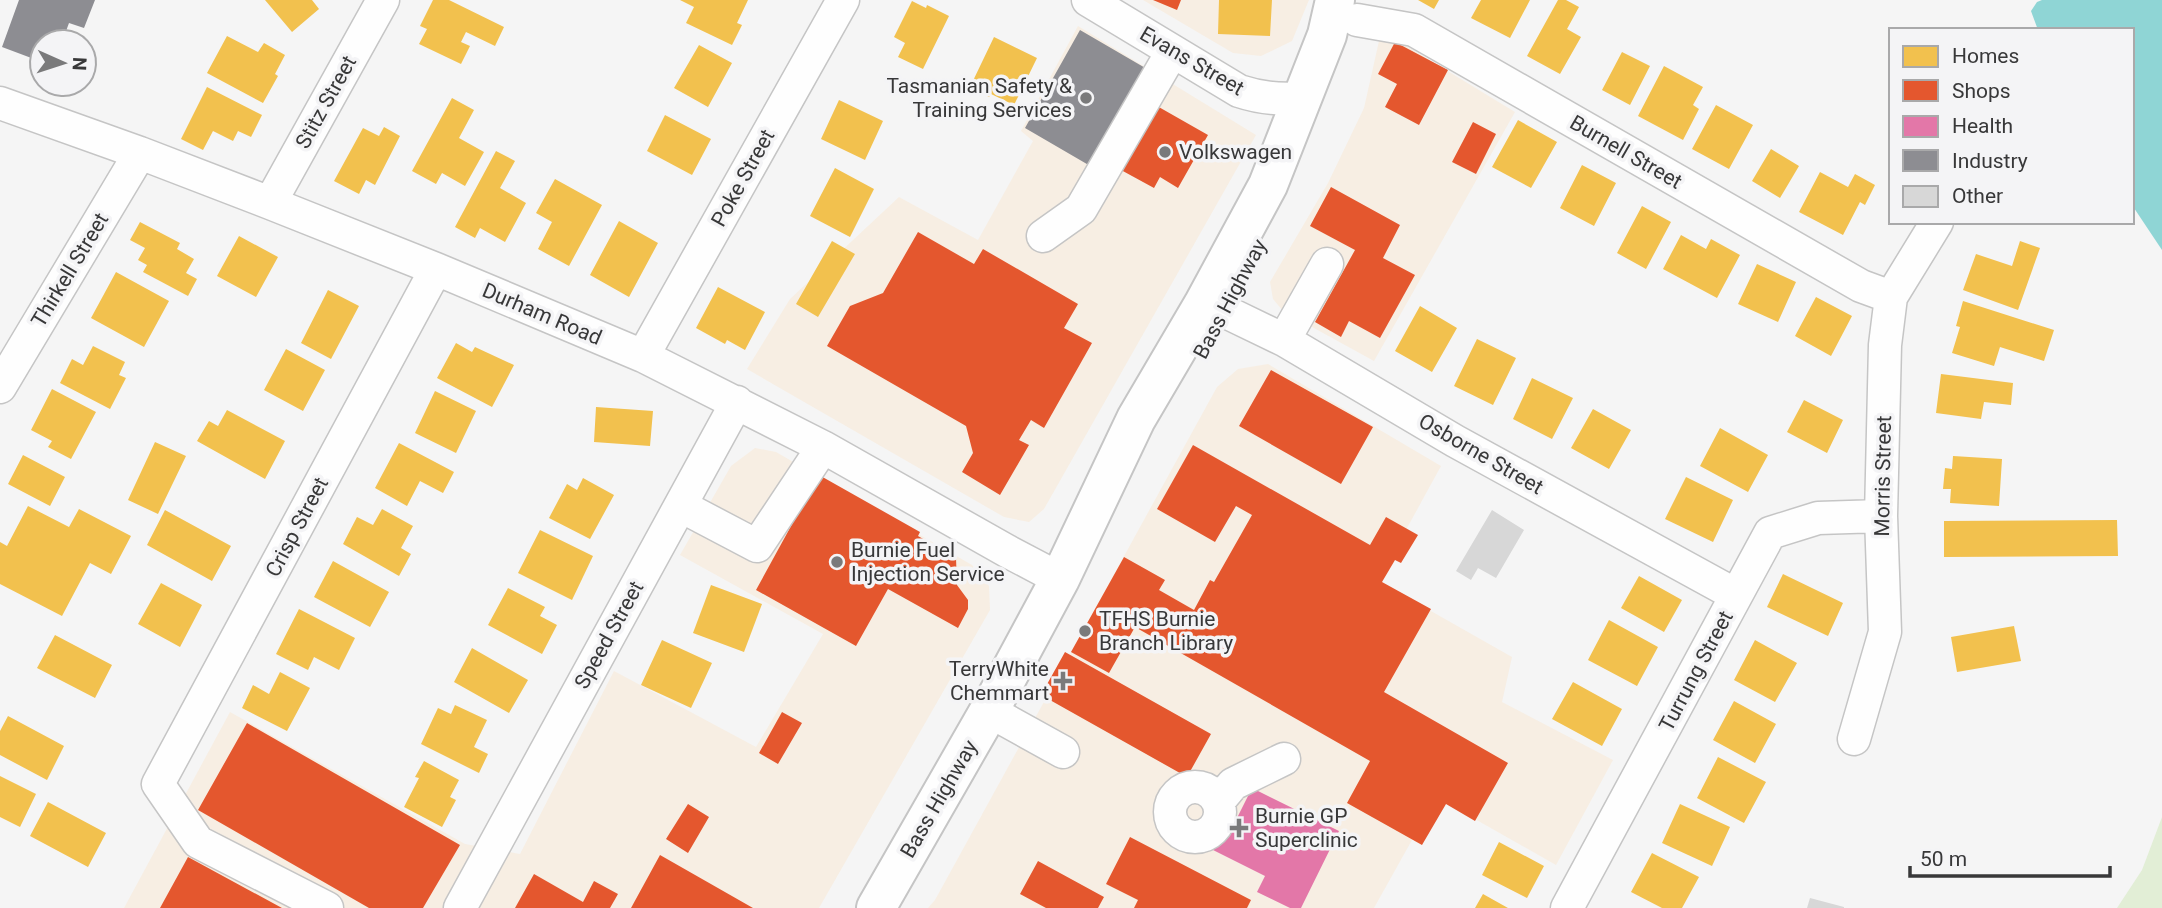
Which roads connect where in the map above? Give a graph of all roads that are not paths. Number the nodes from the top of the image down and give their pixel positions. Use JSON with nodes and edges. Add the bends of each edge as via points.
{"nodes":[{"id":1,"x":383,"y":0,"type":"edge"},
{"id":2,"x":843,"y":0,"type":"edge"},
{"id":3,"x":1088,"y":0,"type":"edge"},
{"id":4,"x":1351,"y":7,"type":"edge"},
{"id":5,"x":1172,"y":52,"type":"junction"},
{"id":6,"x":1304,"y":98,"type":"junction"},
{"id":7,"x":0,"y":103,"type":"edge"},
{"id":8,"x":139,"y":153,"type":"junction"},
{"id":9,"x":270,"y":203,"type":"junction"},
{"id":10,"x":1936,"y":224,"type":"edge"},
{"id":11,"x":1043,"y":236,"type":"dead end"},
{"id":12,"x":1327,"y":264,"type":"dead end"},
{"id":13,"x":436,"y":269,"type":"junction"},
{"id":14,"x":1891,"y":297,"type":"junction"},
{"id":15,"x":1226,"y":312,"type":"junction"},
{"id":16,"x":1284,"y":340,"type":"junction"},
{"id":17,"x":643,"y":356,"type":"junction"},
{"id":18,"x":0,"y":387,"type":"edge"},
{"id":19,"x":737,"y":402,"type":"junction"},
{"id":20,"x":823,"y":447,"type":"junction"},
{"id":21,"x":681,"y":506,"type":"junction"},
{"id":22,"x":1881,"y":516,"type":"junction"},
{"id":23,"x":1060,"y":579,"type":"junction"},
{"id":24,"x":1736,"y":595,"type":"junction"},
{"id":25,"x":989,"y":711,"type":"junction"},
{"id":26,"x":1854,"y":739,"type":"dead end"},
{"id":27,"x":1063,"y":752,"type":"dead end"},
{"id":28,"x":1284,"y":759,"type":"dead end"},
{"id":29,"x":1218,"y":802,"type":"dead end"},
{"id":30,"x":327,"y":908,"type":"edge"},
{"id":31,"x":460,"y":908,"type":"edge"},
{"id":32,"x":876,"y":908,"type":"edge"},
{"id":33,"x":1567,"y":908,"type":"edge"}],
"edges":[{"from":1,"to":9,"type":"street","name":"Stitz Street"},
{"from":2,"to":17,"type":"street","name":"Poke Street"},
{"from":3,"to":5,"type":"street","name":"Evans Street"},
{"from":4,"to":6,"type":"highway","name":"Bass Highway","via":[[1327,35]]},
{"from":4,"to":14,"type":"street","name":"Burnell Street","via":[[1414,30],[1861,286]]},
{"from":4,"to":15,"type":"highway","name":"Bass Highway","via":[[1330,103]]},
{"from":5,"to":6,"type":"street","name":"Evans Street","via":[[1239,91],[1287,100]]},
{"from":5,"to":11,"type":"street","via":[[1081,209]]},
{"from":6,"to":23,"type":"highway","name":"Bass Highway","via":[[1268,185],[1136,419]]},
{"from":7,"to":8,"type":"street","name":"Durham Road"},
{"from":8,"to":9,"type":"street","name":"Durham Road"},
{"from":8,"to":18,"type":"street","name":"Thirkell Street"},
{"from":9,"to":13,"type":"street","name":"Durham Road"},
{"from":10,"to":14,"type":"street","name":"Morris Street"},
{"from":12,"to":16,"type":"street"},
{"from":13,"to":17,"type":"street","name":"Durham Road"},
{"from":13,"to":30,"type":"street","name":"Crisp Street","via":[[158,784],[198,842]]},
{"from":14,"to":22,"type":"street","name":"Morris Street","via":[[1885,345]]},
{"from":15,"to":16,"type":"street","name":"Osborne Street"},
{"from":15,"to":23,"type":"highway","name":"Bass Highway","via":[[1131,475]]},
{"from":16,"to":24,"type":"street","name":"Osborne Street","via":[[1455,441]]},
{"from":17,"to":19,"type":"street","name":"Durham Road"},
{"from":19,"to":20,"type":"street","name":"Durham Road"},
{"from":19,"to":21,"type":"street","name":"Speed Street"},
{"from":20,"to":21,"type":"street","via":[[757,546]]},
{"from":20,"to":23,"type":"street","name":"Durham Road"},
{"from":21,"to":31,"type":"street","name":"Speed Street"},
{"from":22,"to":24,"type":"street","name":"Turrung Street","via":[[1818,518],[1770,533]]},
{"from":22,"to":26,"type":"street","name":"Morris Street","via":[[1885,632]]},
{"from":23,"to":25,"type":"highway","name":"Bass Highway"},
{"from":24,"to":33,"type":"street","name":"Turrung Street"},
{"from":25,"to":27,"type":"street"},
{"from":25,"to":32,"type":"highway","name":"Bass Highway"},
{"from":28,"to":29,"type":"street","via":[[1233,784]]}]}
